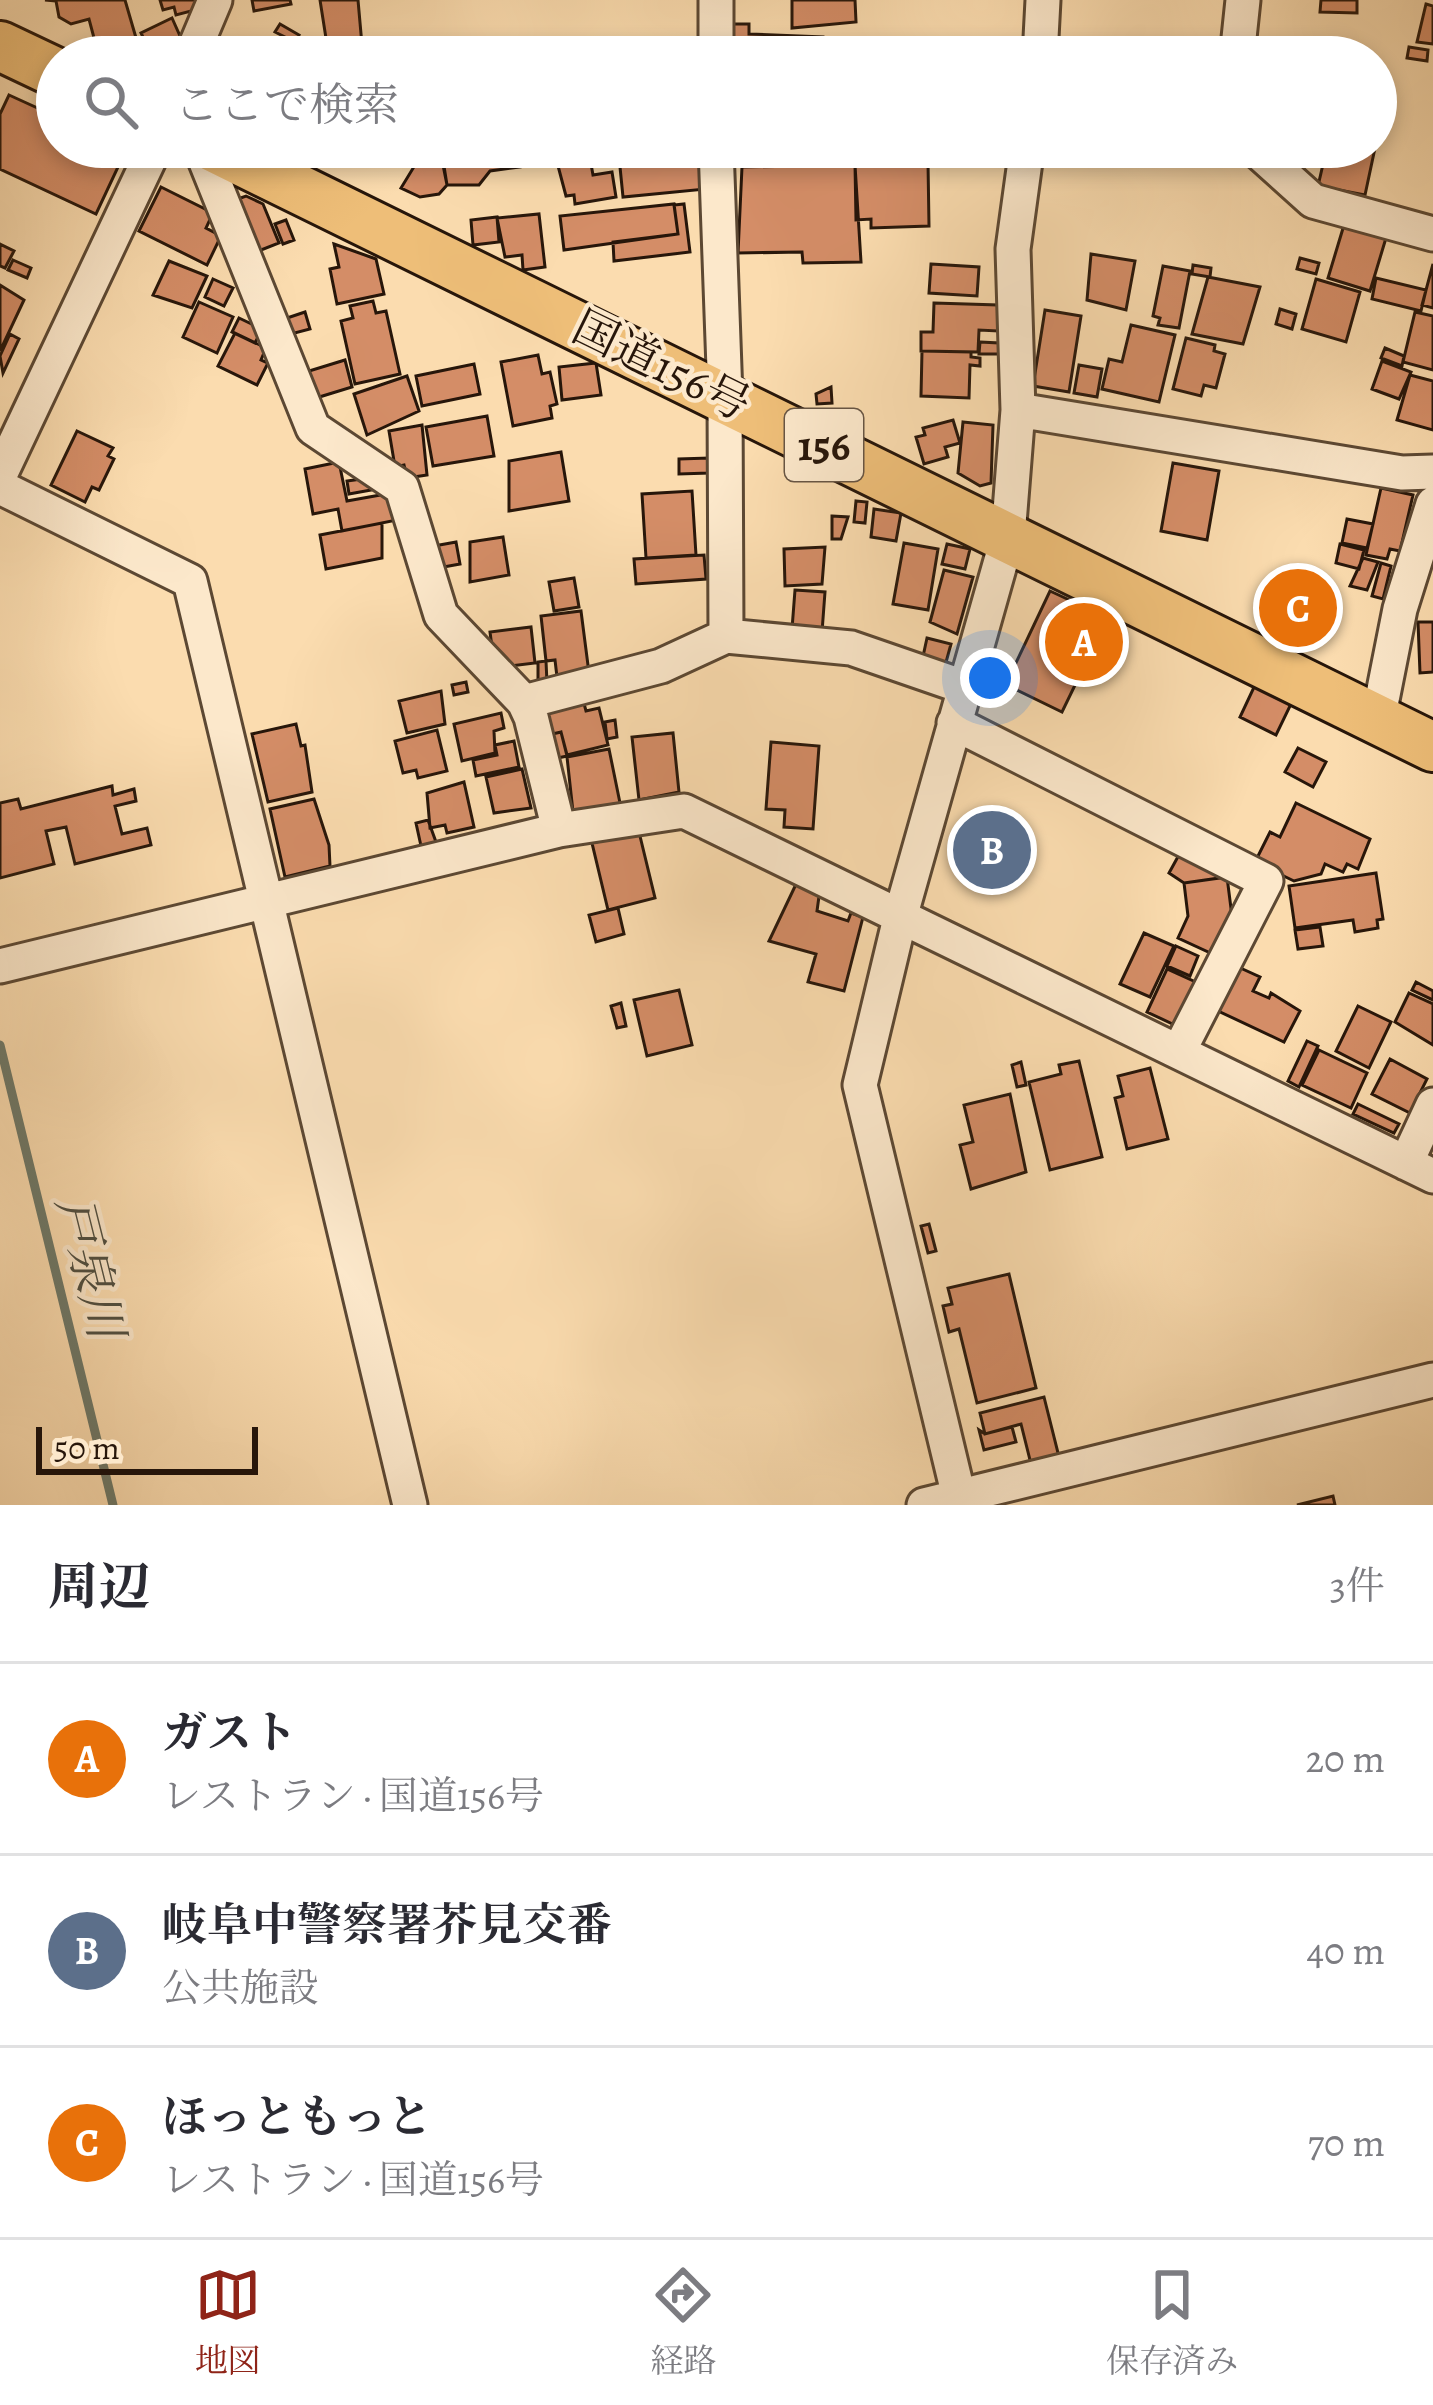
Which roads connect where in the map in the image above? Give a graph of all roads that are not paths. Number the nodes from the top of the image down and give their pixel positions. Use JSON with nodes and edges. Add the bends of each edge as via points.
{"nodes":[{"id":1,"x":215,"y":0,"type":"edge"},
{"id":2,"x":716,"y":0,"type":"edge"},
{"id":3,"x":1043,"y":0,"type":"edge"},
{"id":4,"x":1243,"y":0,"type":"edge"},
{"id":5,"x":200,"y":36,"type":"edge"},
{"id":6,"x":716,"y":36,"type":"edge"},
{"id":7,"x":1041,"y":36,"type":"edge"},
{"id":8,"x":1239,"y":36,"type":"edge"},
{"id":9,"x":0,"y":46,"type":"edge"},
{"id":10,"x":36,"y":63,"type":"edge"},
{"id":11,"x":144,"y":168,"type":"edge"},
{"id":12,"x":208,"y":168,"type":"edge"},
{"id":13,"x":256,"y":168,"type":"edge"},
{"id":14,"x":717,"y":168,"type":"edge"},
{"id":15,"x":1024,"y":168,"type":"edge"},
{"id":16,"x":1276,"y":168,"type":"edge"},
{"id":17,"x":1433,"y":234,"type":"edge"},
{"id":18,"x":725,"y":396,"type":"junction"},
{"id":19,"x":1018,"y":410,"type":"junction"},
{"id":20,"x":1433,"y":472,"type":"edge"},
{"id":21,"x":0,"y":475,"type":"edge"},
{"id":22,"x":0,"y":487,"type":"edge"},
{"id":23,"x":1433,"y":504,"type":"edge"},
{"id":24,"x":1008,"y":536,"type":"junction"},
{"id":25,"x":726,"y":637,"type":"junction"},
{"id":26,"x":964,"y":687,"type":"junction"},
{"id":27,"x":524,"y":702,"type":"junction"},
{"id":28,"x":1378,"y":720,"type":"junction"},
{"id":29,"x":954,"y":723,"type":"junction"},
{"id":30,"x":1433,"y":747,"type":"edge"},
{"id":31,"x":559,"y":830,"type":"junction"},
{"id":32,"x":267,"y":902,"type":"junction"},
{"id":33,"x":901,"y":914,"type":"junction"},
{"id":34,"x":0,"y":966,"type":"edge"},
{"id":35,"x":1180,"y":1049,"type":"junction"},
{"id":36,"x":1433,"y":1105,"type":"edge"},
{"id":37,"x":1420,"y":1170,"type":"edge"},
{"id":38,"x":1433,"y":1380,"type":"edge"},
{"id":39,"x":960,"y":1501,"type":"edge"},
{"id":40,"x":410,"y":1505,"type":"edge"},
{"id":41,"x":924,"y":1505,"type":"edge"}],
"edges":[{"from":1,"to":5,"type":"street"},
{"from":2,"to":6,"type":"street"},
{"from":3,"to":7,"type":"street"},
{"from":4,"to":8,"type":"street"},
{"from":9,"to":10,"type":"highway"},
{"from":11,"to":21,"type":"street"},
{"from":12,"to":27,"type":"street","via":[[313,428],[402,488],[440,615]]},
{"from":13,"to":18,"type":"highway","name":"国道156号","number":"156"},
{"from":14,"to":18,"type":"street"},
{"from":15,"to":19,"type":"street","via":[[1013,249]]},
{"from":16,"to":17,"type":"street","via":[[1313,201]]},
{"from":18,"to":24,"type":"highway","name":"国道156号","number":"156"},
{"from":18,"to":25,"type":"street"},
{"from":19,"to":20,"type":"street"},
{"from":19,"to":24,"type":"street"},
{"from":22,"to":32,"type":"street","via":[[190,581]]},
{"from":23,"to":28,"type":"street","via":[[1400,609]]},
{"from":24,"to":26,"type":"street"},
{"from":24,"to":28,"type":"highway","name":"国道156号","number":"156"},
{"from":25,"to":26,"type":"street","via":[[851,648]]},
{"from":25,"to":27,"type":"street","via":[[662,666]]},
{"from":26,"to":29,"type":"street"},
{"from":27,"to":31,"type":"street"},
{"from":28,"to":30,"type":"highway","name":"国道156号","number":"156"},
{"from":29,"to":33,"type":"street"},
{"from":29,"to":35,"type":"street","via":[[1266,880]]},
{"from":31,"to":32,"type":"street"},
{"from":31,"to":33,"type":"street","via":[[684,811]]},
{"from":32,"to":34,"type":"street"},
{"from":32,"to":40,"type":"street"},
{"from":33,"to":35,"type":"street"},
{"from":33,"to":39,"type":"street","via":[[860,1084]]},
{"from":35,"to":37,"type":"street"},
{"from":36,"to":37,"type":"street"},
{"from":38,"to":39,"type":"street"},
{"from":39,"to":41,"type":"street"}]}
